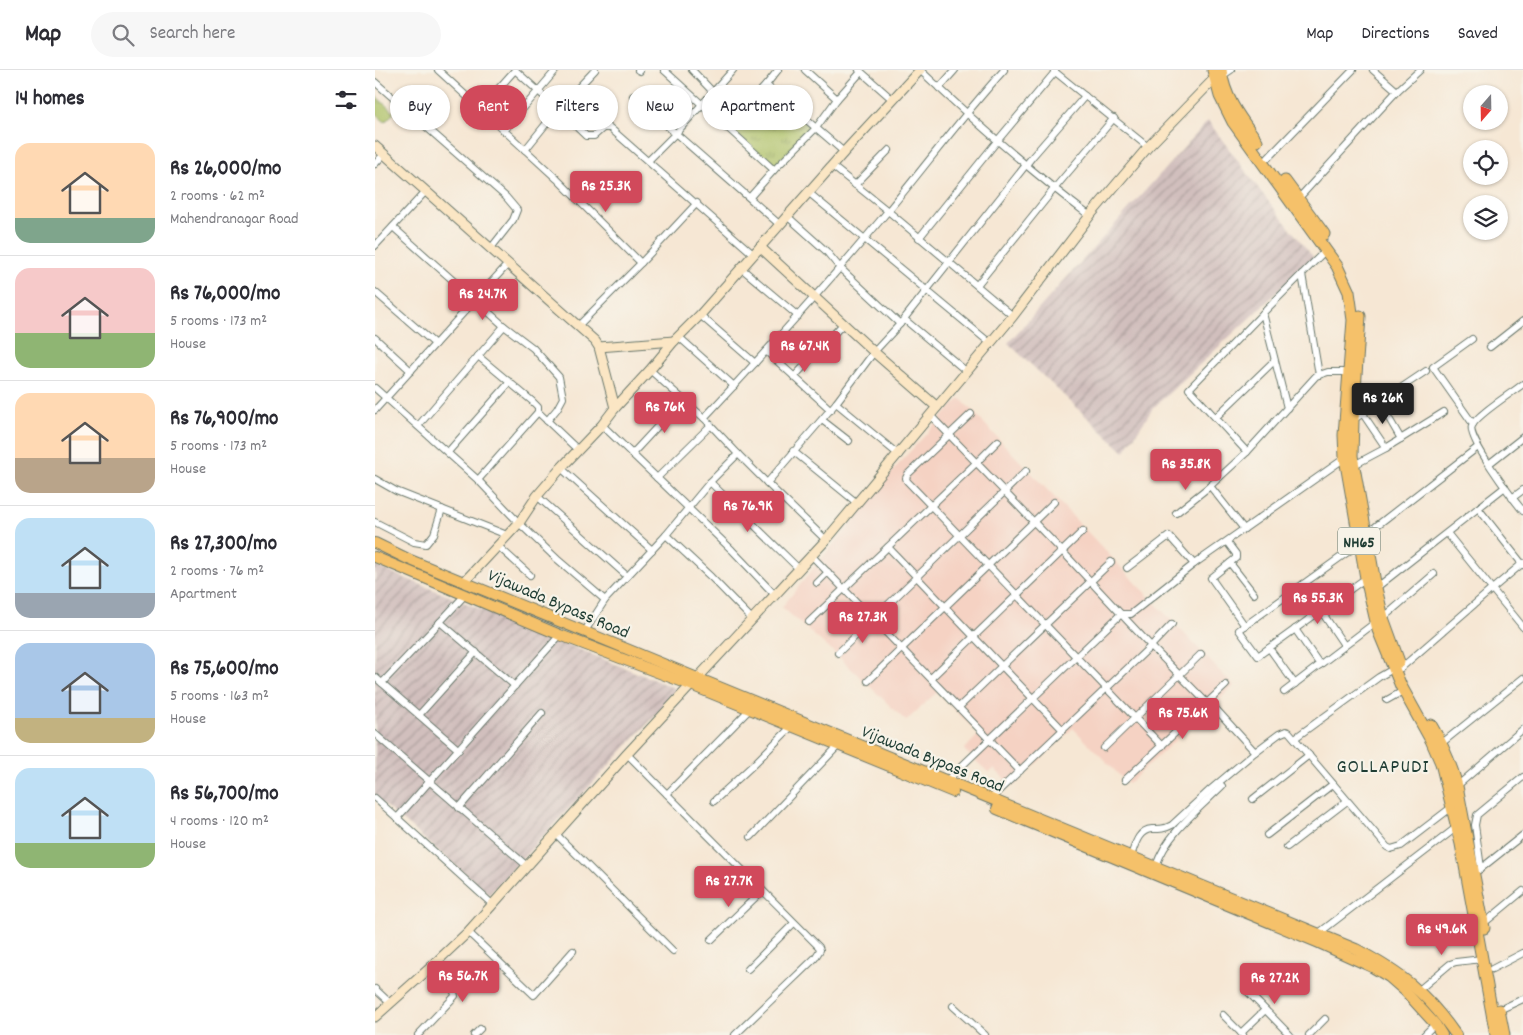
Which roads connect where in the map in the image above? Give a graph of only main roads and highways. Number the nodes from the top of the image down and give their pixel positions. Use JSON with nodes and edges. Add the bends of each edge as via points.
{"nodes":[{"id":1,"x":1220,"y":73,"type":"edge"},
{"id":2,"x":1349,"y":462,"type":"junction"},
{"id":3,"x":1363,"y":539,"type":"junction"},
{"id":4,"x":375,"y":543,"type":"edge"},
{"id":5,"x":375,"y":557,"type":"edge"},
{"id":6,"x":1380,"y":620,"type":"junction"},
{"id":7,"x":1397,"y":668,"type":"junction"},
{"id":8,"x":694,"y":682,"type":"junction"},
{"id":9,"x":943,"y":784,"type":"junction"},
{"id":10,"x":1500,"y":1033,"type":"edge"},
{"id":11,"x":1442,"y":1035,"type":"edge"},
{"id":12,"x":1456,"y":1035,"type":"edge"}],
"edges":[{"from":1,"to":2,"type":"highway","number":"NH65","via":[[1225,108],[1233,122],[1326,250],[1344,280],[1353,320],[1344,426]]},
{"from":1,"to":2,"type":"highway","number":"NH65","via":[[1232,103],[1351,277],[1359,302],[1360,335],[1358,417]]},
{"from":2,"to":3,"type":"highway","number":"NH65"},
{"from":3,"to":6,"type":"highway","number":"NH65","via":[[1376,588]]},
{"from":3,"to":6,"type":"highway","number":"NH65","via":[[1366,578]]},
{"from":4,"to":8,"type":"main road","name":"Vijawada Bypass Road","via":[[585,631]]},
{"from":5,"to":8,"type":"main road","name":"Vijawada Bypass Road","via":[[560,635]]},
{"from":6,"to":7,"type":"highway","number":"NH65"},
{"from":7,"to":10,"type":"highway","number":"NH65","via":[[1403,691],[1441,763]]},
{"from":7,"to":10,"type":"highway","number":"NH65","via":[[1442,743],[1452,766],[1478,871]]},
{"from":8,"to":9,"type":"main road","name":"Vijawada Bypass Road"},
{"from":8,"to":9,"type":"main road","name":"Vijawada Bypass Road","via":[[749,710]]},
{"from":9,"to":11,"type":"main road","name":"Vijawada Bypass Road","via":[[1372,967],[1405,991]]},
{"from":9,"to":12,"type":"main road","name":"Vijawada Bypass Road","via":[[990,799],[1156,866],[1377,960],[1419,990]]}]}
